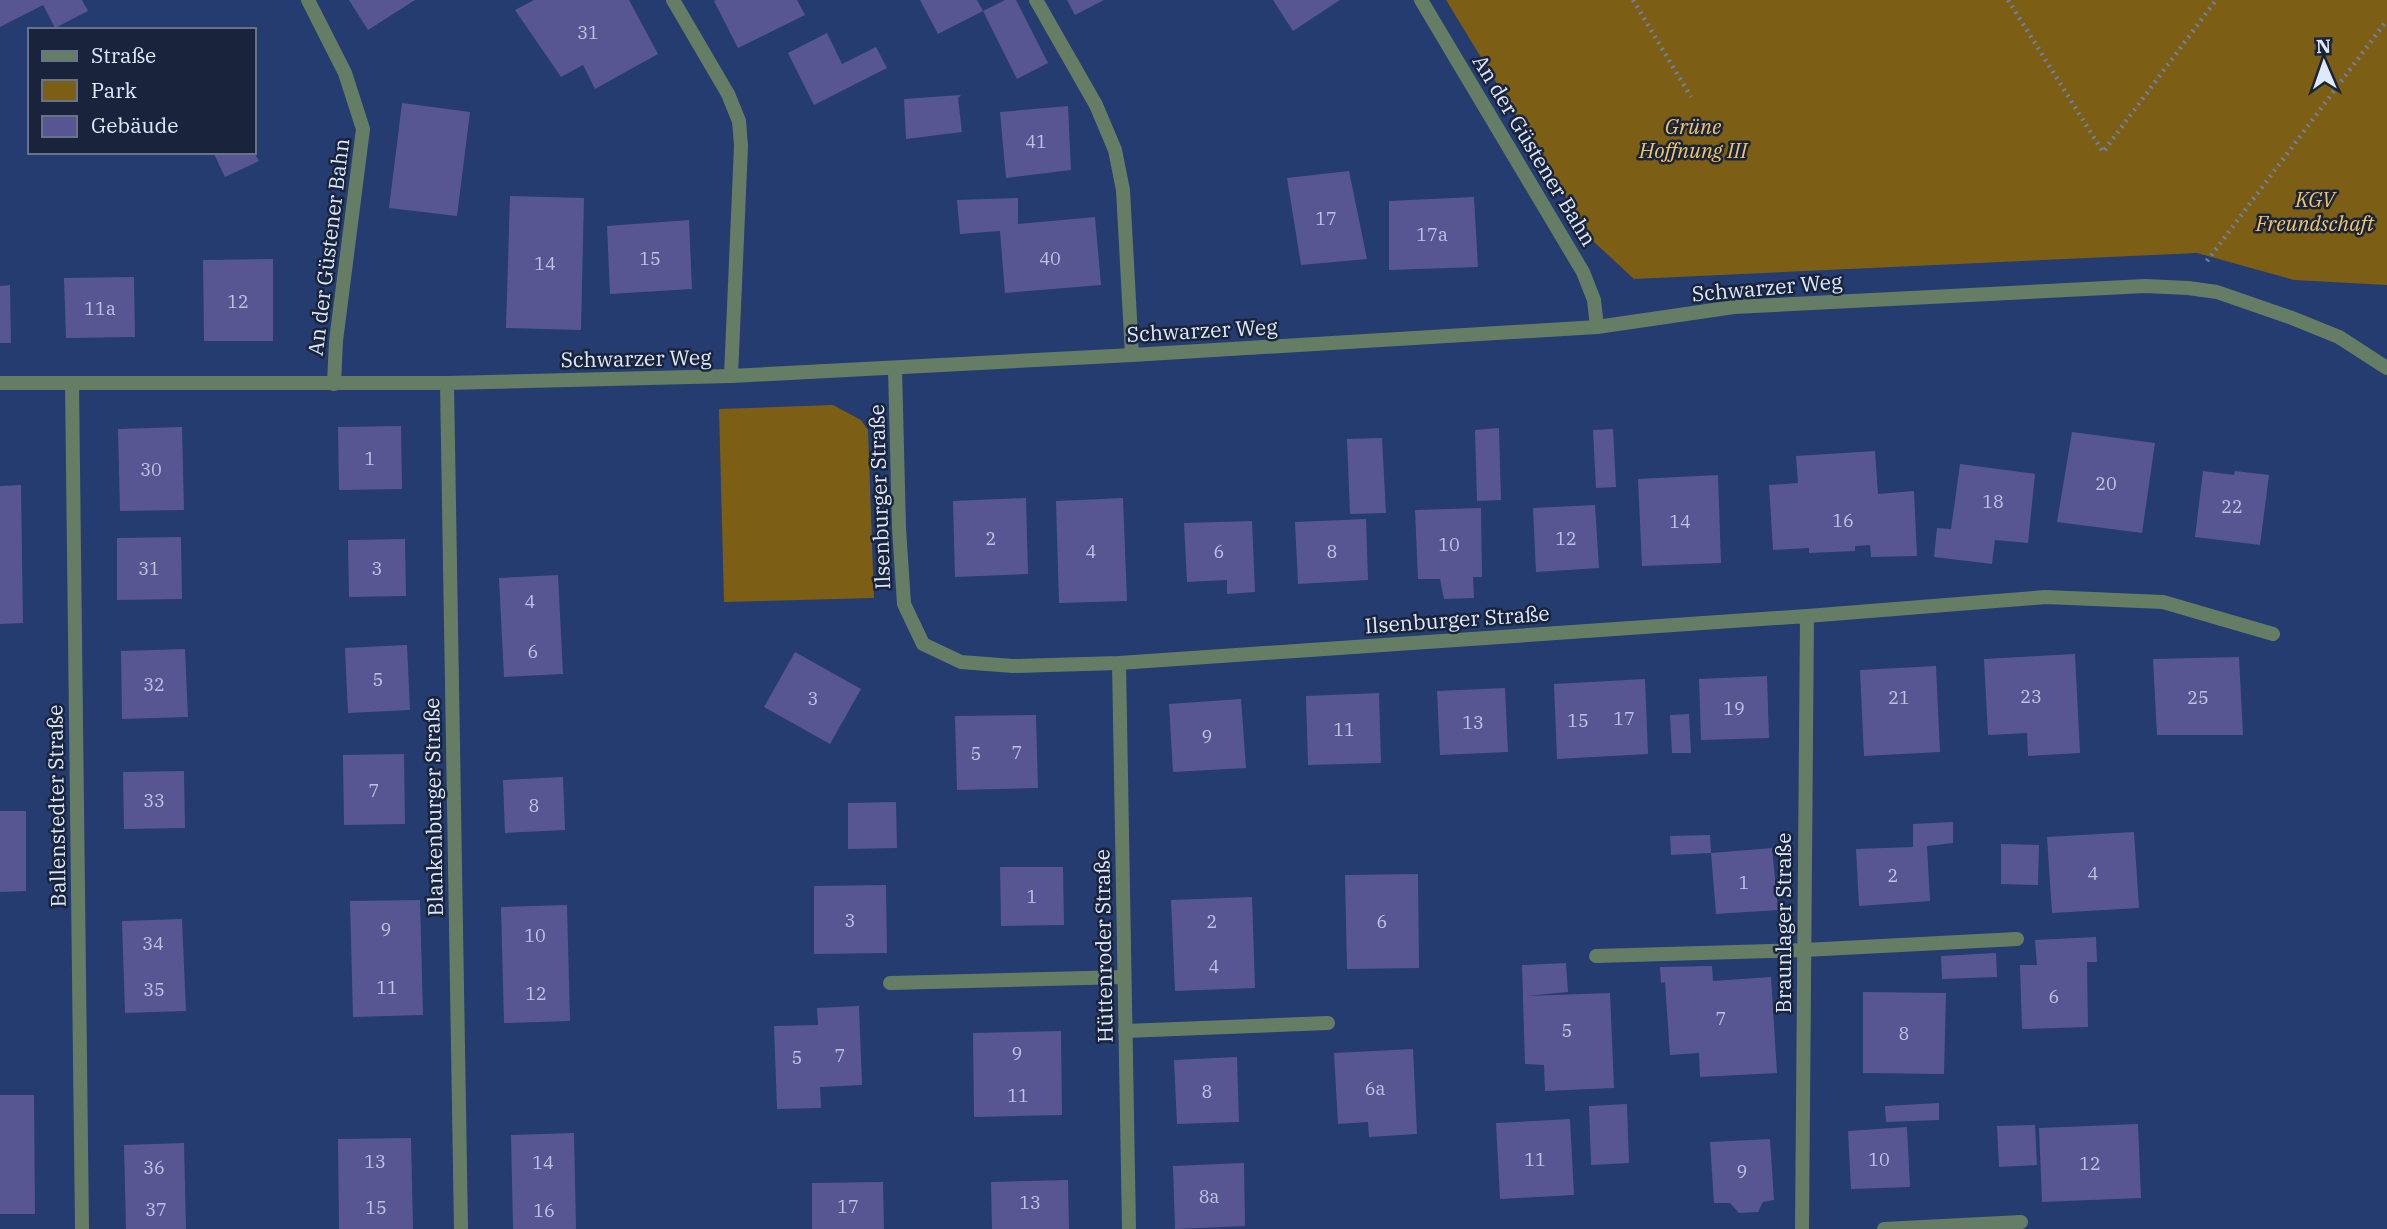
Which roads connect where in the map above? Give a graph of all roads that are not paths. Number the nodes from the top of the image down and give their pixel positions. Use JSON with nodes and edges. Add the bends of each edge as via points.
{"nodes":[{"id":1,"x":308,"y":0,"type":"edge"},
{"id":2,"x":673,"y":0,"type":"edge"},
{"id":3,"x":1037,"y":0,"type":"edge"},
{"id":4,"x":1421,"y":0,"type":"edge"},
{"id":5,"x":1597,"y":327,"type":"junction"},
{"id":6,"x":1132,"y":355,"type":"junction"},
{"id":7,"x":895,"y":368,"type":"junction"},
{"id":8,"x":2387,"y":368,"type":"edge"},
{"id":9,"x":731,"y":376,"type":"junction"},
{"id":10,"x":0,"y":383,"type":"edge"},
{"id":11,"x":72,"y":383,"type":"junction"},
{"id":12,"x":447,"y":383,"type":"junction"},
{"id":13,"x":334,"y":384,"type":"junction"},
{"id":14,"x":1807,"y":617,"type":"junction"},
{"id":15,"x":2273,"y":634,"type":"dead end"},
{"id":16,"x":1119,"y":663,"type":"junction"},
{"id":17,"x":2017,"y":939,"type":"dead end"},
{"id":18,"x":1804,"y":950,"type":"junction"},
{"id":19,"x":1596,"y":956,"type":"dead end"},
{"id":20,"x":1124,"y":977,"type":"junction"},
{"id":21,"x":890,"y":983,"type":"dead end"},
{"id":22,"x":1328,"y":1023,"type":"dead end"},
{"id":23,"x":1125,"y":1031,"type":"junction"},
{"id":24,"x":2021,"y":1222,"type":"dead end"},
{"id":25,"x":82,"y":1229,"type":"edge"},
{"id":26,"x":461,"y":1229,"type":"edge"},
{"id":27,"x":1129,"y":1229,"type":"edge"},
{"id":28,"x":1802,"y":1229,"type":"edge"},
{"id":29,"x":1884,"y":1229,"type":"edge"}],
"edges":[{"from":1,"to":13,"type":"street","name":"An der Güstener Bahn","via":[[345,73],[363,129]]},
{"from":2,"to":9,"type":"street","via":[[739,121]]},
{"from":3,"to":6,"type":"street","via":[[1096,105],[1115,150],[1123,190]]},
{"from":4,"to":5,"type":"street","name":"An der Güstener Bahn","via":[[1583,272],[1594,300]]},
{"from":5,"to":6,"type":"street","name":"Schwarzer Weg"},
{"from":5,"to":8,"type":"street","name":"Schwarzer Weg","via":[[1734,307],[2145,286],[2188,288],[2217,292],[2292,318],[2339,337]]},
{"from":6,"to":7,"type":"street","name":"Schwarzer Weg"},
{"from":7,"to":9,"type":"street","name":"Schwarzer Weg"},
{"from":7,"to":16,"type":"street","name":"Ilsenburger Straße","via":[[904,604],[923,645],[961,662],[1013,666]]},
{"from":9,"to":12,"type":"street","name":"Schwarzer Weg"},
{"from":10,"to":11,"type":"street","name":"Schwarzer Weg"},
{"from":11,"to":13,"type":"street","name":"Schwarzer Weg"},
{"from":11,"to":25,"type":"street","name":"Ballenstedter Straße"},
{"from":12,"to":13,"type":"street","name":"Schwarzer Weg"},
{"from":12,"to":26,"type":"street","name":"Blankenburger Straße"},
{"from":14,"to":15,"type":"street","name":"Ilsenburger Straße","via":[[2046,597],[2163,602]]},
{"from":14,"to":16,"type":"street","name":"Ilsenburger Straße"},
{"from":14,"to":18,"type":"street","name":"Braunlager Straße"},
{"from":16,"to":20,"type":"street","name":"Hüttenroder Straße"},
{"from":17,"to":18,"type":"street"},
{"from":18,"to":19,"type":"street"},
{"from":18,"to":28,"type":"street","name":"Braunlager Straße"},
{"from":20,"to":21,"type":"street"},
{"from":20,"to":23,"type":"street","name":"Hüttenroder Straße"},
{"from":22,"to":23,"type":"street"},
{"from":23,"to":27,"type":"street","name":"Hüttenroder Straße"},
{"from":24,"to":29,"type":"street"}]}
